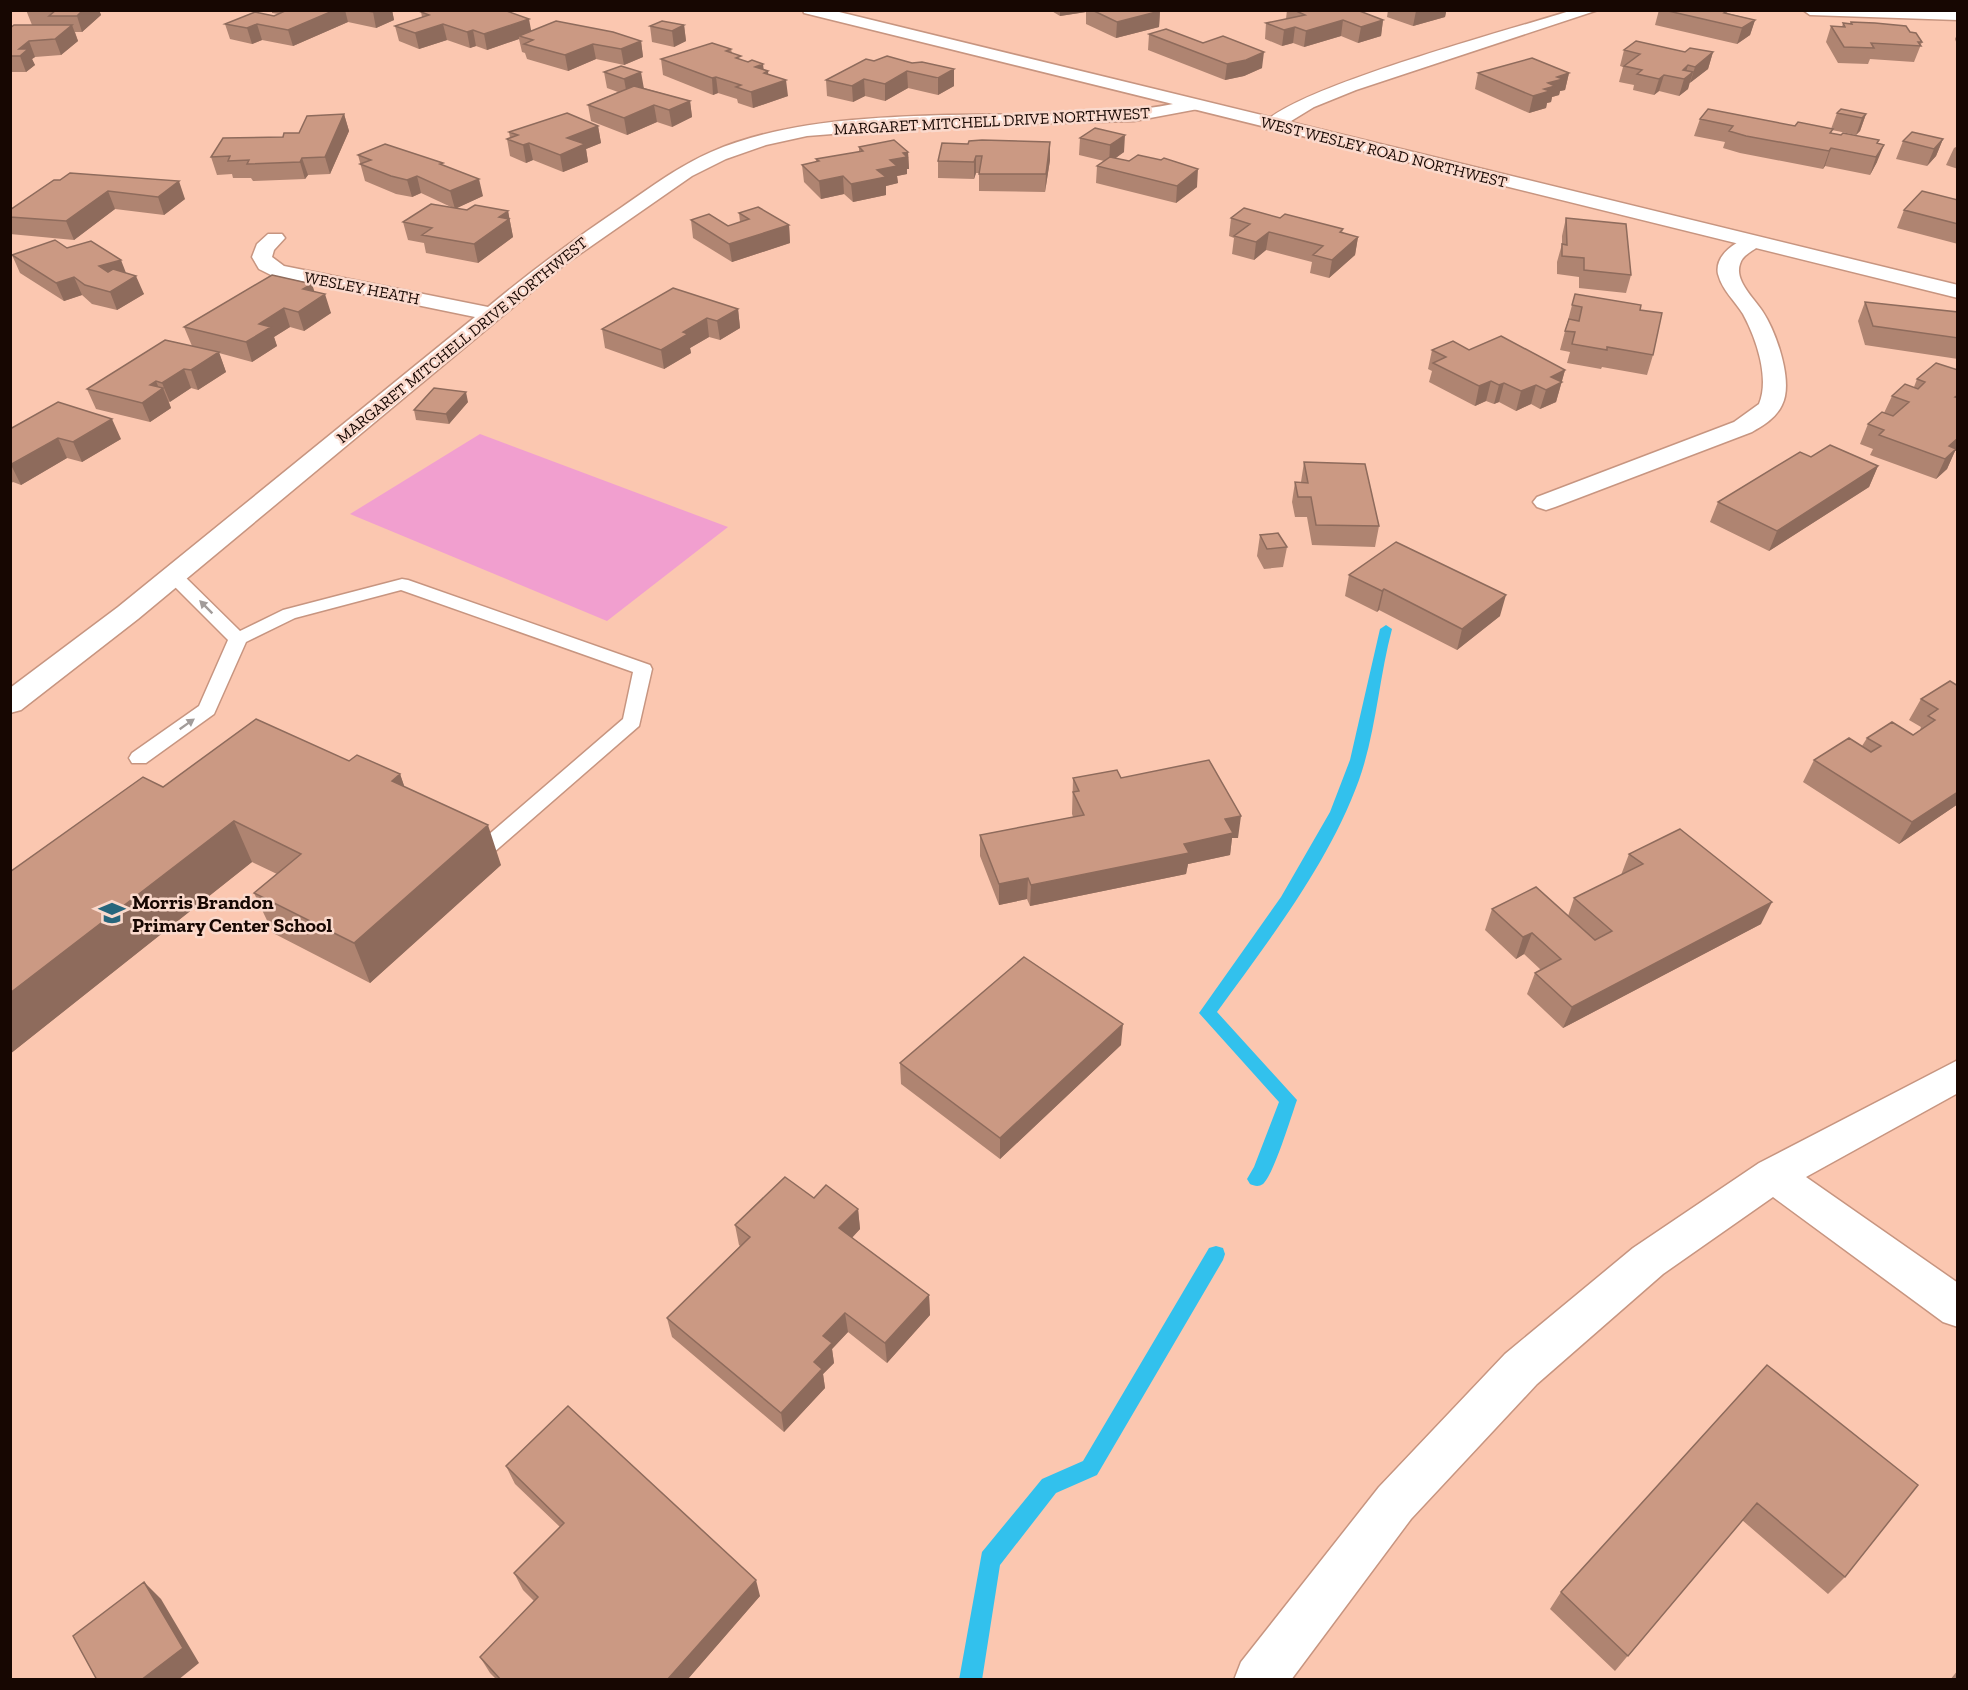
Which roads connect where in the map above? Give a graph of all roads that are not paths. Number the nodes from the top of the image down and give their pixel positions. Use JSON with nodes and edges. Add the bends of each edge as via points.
{"nodes":[{"id":1,"x":810,"y":10,"type":"edge"},
{"id":2,"x":1591,"y":10,"type":"edge"},
{"id":3,"x":1810,"y":10,"type":"edge"},
{"id":4,"x":1958,"y":15,"type":"edge"},
{"id":5,"x":1192,"y":105,"type":"junction"},
{"id":6,"x":1272,"y":124,"type":"junction"},
{"id":7,"x":275,"y":238,"type":"dead end"},
{"id":8,"x":1753,"y":242,"type":"junction"},
{"id":9,"x":1958,"y":292,"type":"edge"},
{"id":10,"x":490,"y":314,"type":"junction"},
{"id":11,"x":1546,"y":502,"type":"dead end"},
{"id":12,"x":173,"y":575,"type":"junction"},
{"id":13,"x":238,"y":639,"type":"junction"},
{"id":14,"x":10,"y":703,"type":"edge"},
{"id":15,"x":139,"y":758,"type":"dead end"},
{"id":16,"x":486,"y":848,"type":"edge"},
{"id":17,"x":1958,"y":1075,"type":"edge"},
{"id":18,"x":1773,"y":1175,"type":"junction"},
{"id":19,"x":1958,"y":1308,"type":"edge"},
{"id":20,"x":1259,"y":1680,"type":"edge"}],
"edges":[{"from":1,"to":5,"type":"street","name":"WEST WESLEY ROAD NORTHWEST"},
{"from":2,"to":6,"type":"street","via":[[1350,86],[1308,103]]},
{"from":3,"to":4,"type":"street"},
{"from":5,"to":6,"type":"street","name":"WEST WESLEY ROAD NORTHWEST"},
{"from":5,"to":10,"type":"street","name":"MARGARET MITCHELL DRIVE NORTHWEST","via":[[1134,116],[872,124],[761,141],[719,154],[685,172],[557,261]]},
{"from":6,"to":8,"type":"street","name":"WEST WESLEY ROAD NORTHWEST"},
{"from":7,"to":10,"type":"street","name":"WESLEY HEATH","via":[[264,248],[262,257],[278,271]]},
{"from":8,"to":9,"type":"street","name":"WEST WESLEY ROAD NORTHWEST"},
{"from":8,"to":11,"type":"street","via":[[1735,254],[1729,264],[1730,278],[1754,315],[1767,345],[1773,399],[1764,414],[1743,427]]},
{"from":10,"to":12,"type":"street","name":"MARGARET MITCHELL DRIVE NORTHWEST"},
{"from":13,"to":12,"type":"lane","one_way":true},
{"from":12,"to":14,"type":"street","name":"MARGARET MITCHELL DRIVE NORTHWEST"},
{"from":15,"to":13,"type":"lane","one_way":true,"via":[[207,710]]},
{"from":13,"to":16,"type":"lane","via":[[289,614],[402,584],[643,669],[632,722]]},
{"from":17,"to":18,"type":"street"},
{"from":18,"to":19,"type":"street"},
{"from":18,"to":20,"type":"street","via":[[1648,1261],[1521,1369],[1395,1503]]}]}
